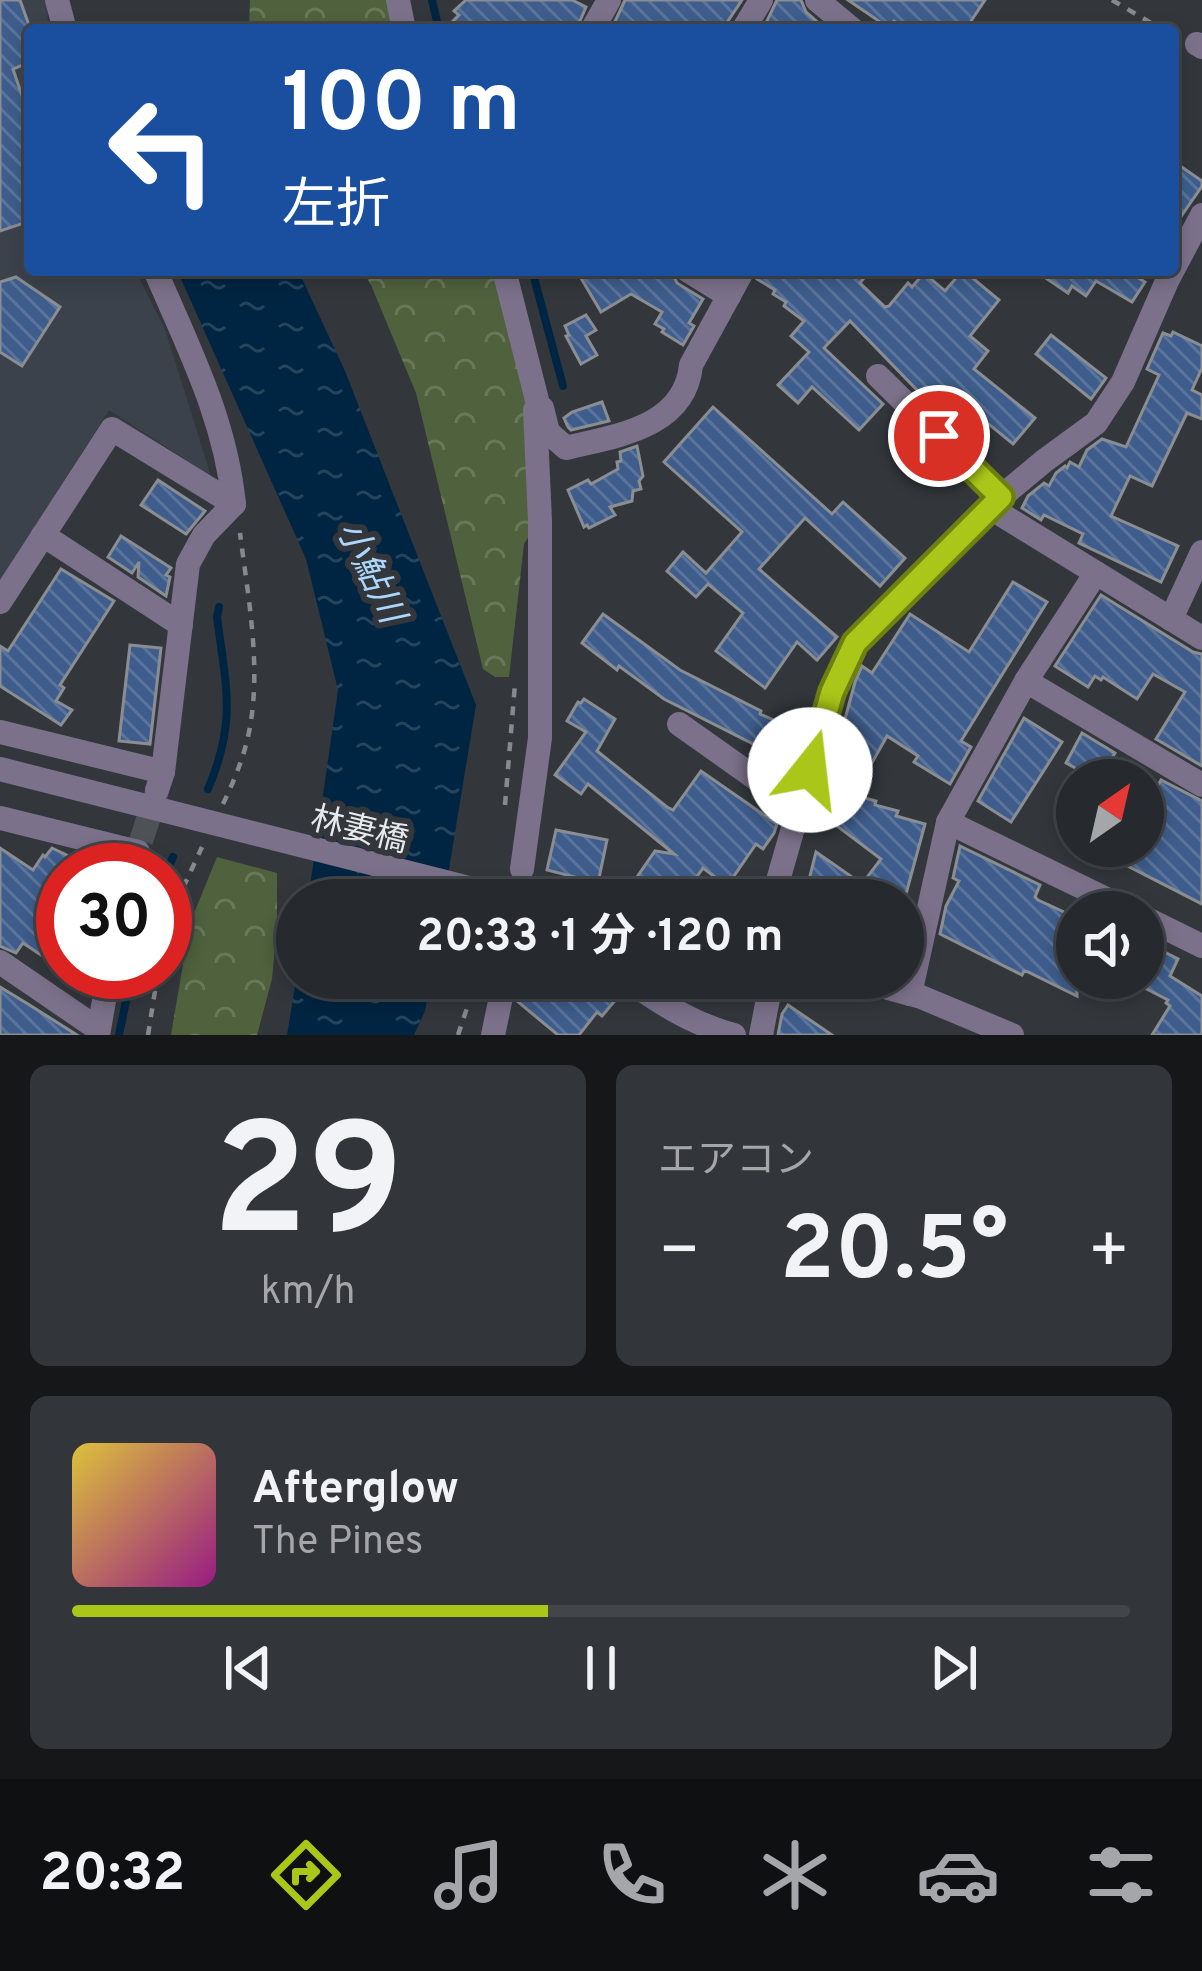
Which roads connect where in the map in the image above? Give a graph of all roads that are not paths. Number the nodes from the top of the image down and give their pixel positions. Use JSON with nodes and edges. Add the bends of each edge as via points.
{"nodes":[{"id":1,"x":817,"y":0,"type":"edge"},
{"id":2,"x":846,"y":24,"type":"edge"},
{"id":3,"x":1202,"y":215,"type":"edge"},
{"id":4,"x":1179,"y":247,"type":"edge"},
{"id":5,"x":157,"y":276,"type":"edge"},
{"id":6,"x":506,"y":276,"type":"edge"},
{"id":7,"x":697,"y":276,"type":"edge"},
{"id":8,"x":740,"y":276,"type":"edge"},
{"id":9,"x":1158,"y":276,"type":"edge"},
{"id":10,"x":729,"y":296,"type":"junction"},
{"id":11,"x":878,"y":376,"type":"dead end"},
{"id":12,"x":538,"y":404,"type":"junction"},
{"id":13,"x":995,"y":502,"type":"junction"},
{"id":14,"x":234,"y":504,"type":"junction"},
{"id":15,"x":43,"y":536,"type":"junction"},
{"id":16,"x":1202,"y":552,"type":"edge"},
{"id":17,"x":1096,"y":573,"type":"junction"},
{"id":18,"x":0,"y":602,"type":"edge"},
{"id":19,"x":1171,"y":619,"type":"junction"},
{"id":20,"x":181,"y":626,"type":"junction"},
{"id":21,"x":1202,"y":638,"type":"edge"},
{"id":22,"x":1026,"y":681,"type":"junction"},
{"id":23,"x":679,"y":724,"type":"dead end"},
{"id":24,"x":0,"y":732,"type":"edge"},
{"id":25,"x":0,"y":769,"type":"edge"},
{"id":26,"x":1202,"y":785,"type":"edge"},
{"id":27,"x":799,"y":808,"type":"junction"},
{"id":28,"x":0,"y":818,"type":"edge"},
{"id":29,"x":948,"y":822,"type":"junction"},
{"id":30,"x":96,"y":843,"type":"edge"},
{"id":31,"x":522,"y":869,"type":"dead end"},
{"id":32,"x":429,"y":879,"type":"edge"},
{"id":33,"x":778,"y":879,"type":"edge"},
{"id":34,"x":1089,"y":891,"type":"edge"},
{"id":35,"x":1164,"y":927,"type":"edge"},
{"id":36,"x":924,"y":931,"type":"edge"},
{"id":37,"x":1202,"y":946,"type":"edge"},
{"id":38,"x":0,"y":962,"type":"edge"},
{"id":39,"x":104,"y":999,"type":"edge"},
{"id":40,"x":501,"y":999,"type":"edge"},
{"id":41,"x":655,"y":999,"type":"edge"},
{"id":42,"x":768,"y":999,"type":"edge"},
{"id":43,"x":922,"y":999,"type":"edge"},
{"id":44,"x":98,"y":1032,"type":"edge"},
{"id":45,"x":493,"y":1035,"type":"edge"},
{"id":46,"x":734,"y":1035,"type":"edge"},
{"id":47,"x":761,"y":1035,"type":"edge"},
{"id":48,"x":1012,"y":1035,"type":"edge"}],
"edges":[{"from":1,"to":2,"type":"street"},
{"from":3,"to":4,"type":"street"},
{"from":5,"to":14,"type":"street","via":[[210,395]]},
{"from":6,"to":12,"type":"street"},
{"from":7,"to":10,"type":"street"},
{"from":8,"to":10,"type":"street"},
{"from":9,"to":13,"type":"street","via":[[1123,382],[1096,423]]},
{"from":10,"to":12,"type":"street","via":[[690,381],[663,418],[566,448],[548,432]]},
{"from":11,"to":13,"type":"street"},
{"from":12,"to":31,"type":"street","via":[[540,738]]},
{"from":13,"to":17,"type":"street"},
{"from":13,"to":27,"type":"street","via":[[855,643],[832,692]]},
{"from":14,"to":15,"type":"street","via":[[112,429]]},
{"from":14,"to":20,"type":"street","via":[[188,564]]},
{"from":15,"to":18,"type":"street"},
{"from":15,"to":20,"type":"street"},
{"from":16,"to":19,"type":"street"},
{"from":17,"to":19,"type":"street"},
{"from":17,"to":22,"type":"street"},
{"from":19,"to":21,"type":"street"},
{"from":20,"to":24,"type":"street","via":[[160,781]]},
{"from":22,"to":26,"type":"street"},
{"from":22,"to":29,"type":"street"},
{"from":23,"to":27,"type":"street"},
{"from":25,"to":32,"type":"street","name":"林妻橋"},
{"from":27,"to":33,"type":"street"},
{"from":28,"to":30,"type":"street"},
{"from":29,"to":34,"type":"street"},
{"from":29,"to":36,"type":"street"},
{"from":35,"to":37,"type":"street"},
{"from":38,"to":44,"type":"street"},
{"from":39,"to":44,"type":"street"},
{"from":40,"to":45,"type":"street"},
{"from":41,"to":46,"type":"street"},
{"from":42,"to":47,"type":"street"},
{"from":43,"to":48,"type":"street"}]}
